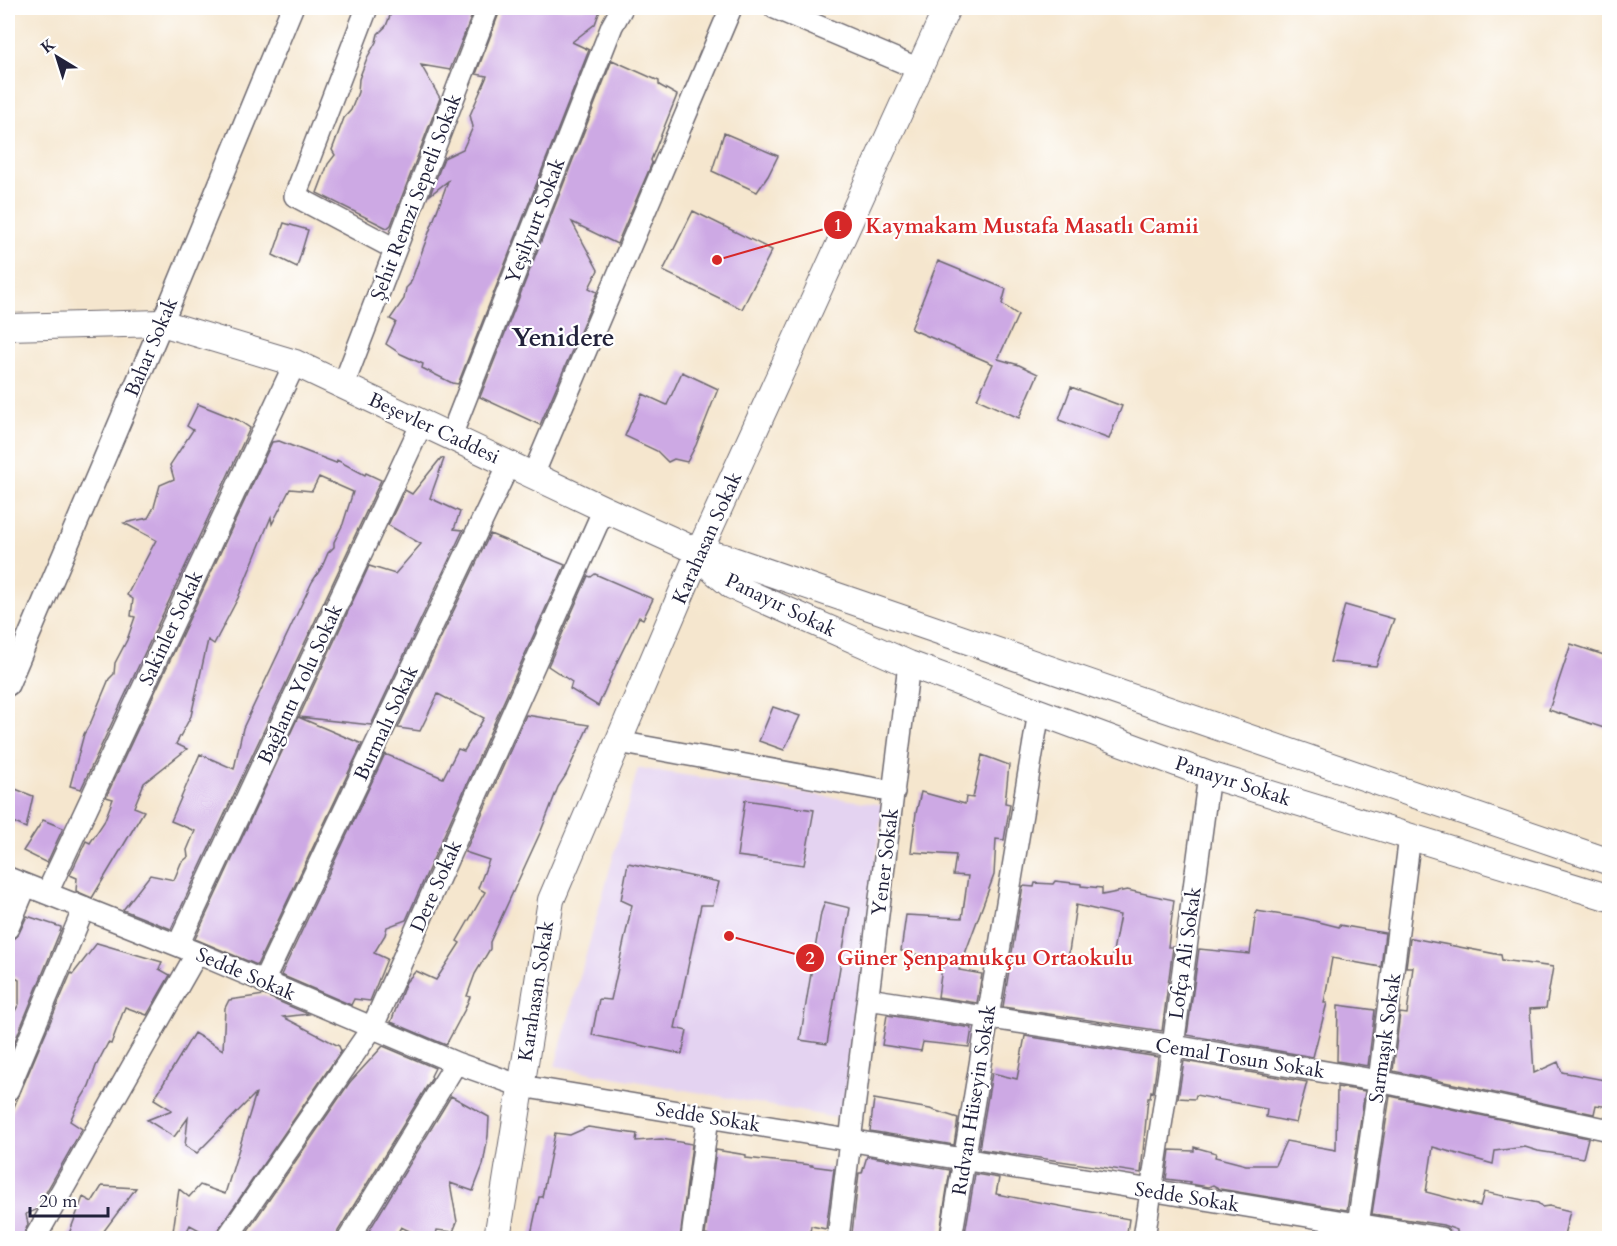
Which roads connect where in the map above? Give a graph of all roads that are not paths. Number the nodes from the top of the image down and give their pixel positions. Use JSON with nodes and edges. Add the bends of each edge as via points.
{"nodes":[{"id":1,"x":292,"y":8,"type":"edge"},
{"id":2,"x":367,"y":8,"type":"edge"},
{"id":3,"x":488,"y":8,"type":"edge"},
{"id":4,"x":622,"y":8,"type":"edge"},
{"id":5,"x":731,"y":8,"type":"edge"},
{"id":6,"x":775,"y":8,"type":"edge"},
{"id":7,"x":947,"y":8,"type":"edge"},
{"id":8,"x":919,"y":69,"type":"junction"},
{"id":9,"x":395,"y":249,"type":"junction"},
{"id":10,"x":162,"y":322,"type":"junction"},
{"id":11,"x":8,"y":327,"type":"edge"},
{"id":12,"x":295,"y":363,"type":"junction"},
{"id":13,"x":343,"y":386,"type":"junction"},
{"id":14,"x":422,"y":423,"type":"junction"},
{"id":15,"x":451,"y":436,"type":"junction"},
{"id":16,"x":509,"y":464,"type":"junction"},
{"id":17,"x":533,"y":475,"type":"junction"},
{"id":18,"x":604,"y":509,"type":"junction"},
{"id":19,"x":699,"y":552,"type":"junction"},
{"id":20,"x":909,"y":664,"type":"junction"},
{"id":21,"x":8,"y":685,"type":"edge"},
{"id":22,"x":1039,"y":712,"type":"junction"},
{"id":23,"x":618,"y":742,"type":"junction"},
{"id":24,"x":1209,"y":775,"type":"junction"},
{"id":25,"x":894,"y":792,"type":"junction"},
{"id":26,"x":1410,"y":836,"type":"junction"},
{"id":27,"x":1610,"y":862,"type":"edge"},
{"id":28,"x":17,"y":882,"type":"edge"},
{"id":29,"x":47,"y":893,"type":"junction"},
{"id":30,"x":1610,"y":898,"type":"edge"},
{"id":31,"x":84,"y":908,"type":"junction"},
{"id":32,"x":8,"y":928,"type":"edge"},
{"id":33,"x":188,"y":949,"type":"junction"},
{"id":34,"x":263,"y":982,"type":"junction"},
{"id":35,"x":868,"y":999,"type":"junction"},
{"id":36,"x":987,"y":1019,"type":"junction"},
{"id":37,"x":372,"y":1028,"type":"junction"},
{"id":38,"x":1173,"y":1046,"type":"junction"},
{"id":39,"x":456,"y":1063,"type":"junction"},
{"id":40,"x":1379,"y":1081,"type":"junction"},
{"id":41,"x":520,"y":1086,"type":"junction"},
{"id":42,"x":8,"y":1090,"type":"edge"},
{"id":43,"x":708,"y":1118,"type":"junction"},
{"id":44,"x":1610,"y":1130,"type":"edge"},
{"id":45,"x":849,"y":1140,"type":"junction"},
{"id":46,"x":963,"y":1160,"type":"junction"},
{"id":47,"x":1150,"y":1191,"type":"junction"},
{"id":48,"x":1357,"y":1232,"type":"edge"},
{"id":49,"x":35,"y":1239,"type":"edge"},
{"id":50,"x":227,"y":1239,"type":"edge"},
{"id":51,"x":349,"y":1239,"type":"edge"},
{"id":52,"x":497,"y":1239,"type":"edge"},
{"id":53,"x":692,"y":1239,"type":"edge"},
{"id":54,"x":838,"y":1239,"type":"edge"},
{"id":55,"x":951,"y":1239,"type":"edge"},
{"id":56,"x":1144,"y":1239,"type":"edge"},
{"id":57,"x":1441,"y":1239,"type":"edge"}],
"edges":[{"from":1,"to":10,"type":"street","name":"Bahar Sokak"},
{"from":2,"to":9,"type":"street","via":[[295,196]]},
{"from":3,"to":9,"type":"street","name":"Şehit Remzi Sepetli Sokak"},
{"from":4,"to":15,"type":"street","name":"Yeşilyurt Sokak"},
{"from":5,"to":17,"type":"street"},
{"from":6,"to":8,"type":"street"},
{"from":7,"to":8,"type":"street","name":"Karahasan Sokak"},
{"from":8,"to":19,"type":"street","name":"Karahasan Sokak"},
{"from":9,"to":13,"type":"street","name":"Şehit Remzi Sepetli Sokak"},
{"from":10,"to":11,"type":"street","name":"Beşevler Caddesi"},
{"from":10,"to":12,"type":"street","name":"Beşevler Caddesi"},
{"from":10,"to":21,"type":"street","name":"Bahar Sokak"},
{"from":12,"to":13,"type":"street","name":"Beşevler Caddesi"},
{"from":12,"to":29,"type":"street","name":"Sakinler Sokak"},
{"from":13,"to":14,"type":"street","name":"Beşevler Caddesi"},
{"from":14,"to":15,"type":"street","name":"Beşevler Caddesi"},
{"from":14,"to":33,"type":"street","name":"Bağlantı Yolu Sokak"},
{"from":15,"to":16,"type":"street","name":"Beşevler Caddesi"},
{"from":16,"to":17,"type":"street","name":"Beşevler Caddesi"},
{"from":16,"to":34,"type":"street","name":"Burmalı Sokak"},
{"from":17,"to":18,"type":"street","name":"Beşevler Caddesi"},
{"from":18,"to":19,"type":"street","name":"Beşevler Caddesi"},
{"from":18,"to":37,"type":"street","name":"Dere Sokak"},
{"from":19,"to":20,"type":"street","name":"Panayır Sokak","via":[[732,586]]},
{"from":19,"to":23,"type":"street","name":"Karahasan Sokak"},
{"from":19,"to":27,"type":"street","name":"Panayır Sokak","via":[[724,557]]},
{"from":20,"to":22,"type":"street","name":"Panayır Sokak"},
{"from":20,"to":25,"type":"street","name":"Yener Sokak"},
{"from":22,"to":24,"type":"street","name":"Panayır Sokak"},
{"from":22,"to":36,"type":"street","name":"Rıdvan Hüseyin Sokak"},
{"from":23,"to":25,"type":"street"},
{"from":23,"to":41,"type":"street","name":"Karahasan Sokak","via":[[551,900]]},
{"from":24,"to":26,"type":"street","name":"Panayır Sokak"},
{"from":24,"to":38,"type":"street","name":"Lofça Ali Sokak"},
{"from":25,"to":35,"type":"street","name":"Yener Sokak"},
{"from":26,"to":30,"type":"street","name":"Panayır Sokak"},
{"from":26,"to":40,"type":"street","name":"Sarmaşık Sokak"},
{"from":28,"to":29,"type":"street","name":"Sedde Sokak"},
{"from":28,"to":32,"type":"street"},
{"from":29,"to":31,"type":"street","name":"Sedde Sokak"},
{"from":31,"to":33,"type":"street","name":"Sedde Sokak"},
{"from":31,"to":42,"type":"street"},
{"from":33,"to":34,"type":"street","name":"Sedde Sokak"},
{"from":33,"to":49,"type":"street","name":"Bağlantı Yolu Sokak"},
{"from":34,"to":37,"type":"street","name":"Sedde Sokak"},
{"from":35,"to":36,"type":"street","name":"Cemal Tosun Sokak"},
{"from":35,"to":45,"type":"street","name":"Yener Sokak"},
{"from":36,"to":38,"type":"street","name":"Cemal Tosun Sokak"},
{"from":36,"to":46,"type":"street","name":"Rıdvan Hüseyin Sokak"},
{"from":37,"to":39,"type":"street","name":"Sedde Sokak"},
{"from":37,"to":50,"type":"street","name":"Dere Sokak"},
{"from":38,"to":40,"type":"street","name":"Cemal Tosun Sokak"},
{"from":38,"to":47,"type":"street","name":"Lofça Ali Sokak"},
{"from":39,"to":41,"type":"street","name":"Sedde Sokak"},
{"from":39,"to":51,"type":"street"},
{"from":40,"to":44,"type":"street","name":"Cemal Tosun Sokak"},
{"from":40,"to":48,"type":"street","name":"Sarmaşık Sokak"},
{"from":41,"to":43,"type":"street","name":"Sedde Sokak"},
{"from":41,"to":52,"type":"street","name":"Karahasan Sokak"},
{"from":43,"to":45,"type":"street","name":"Sedde Sokak"},
{"from":43,"to":53,"type":"street"},
{"from":45,"to":46,"type":"street","name":"Sedde Sokak"},
{"from":45,"to":54,"type":"street","name":"Yener Sokak"},
{"from":46,"to":47,"type":"street","name":"Sedde Sokak"},
{"from":46,"to":55,"type":"street","name":"Rıdvan Hüseyin Sokak"},
{"from":47,"to":48,"type":"street","name":"Sedde Sokak"},
{"from":47,"to":56,"type":"street","name":"Lofça Ali Sokak"},
{"from":48,"to":57,"type":"street","name":"Sedde Sokak"}]}
